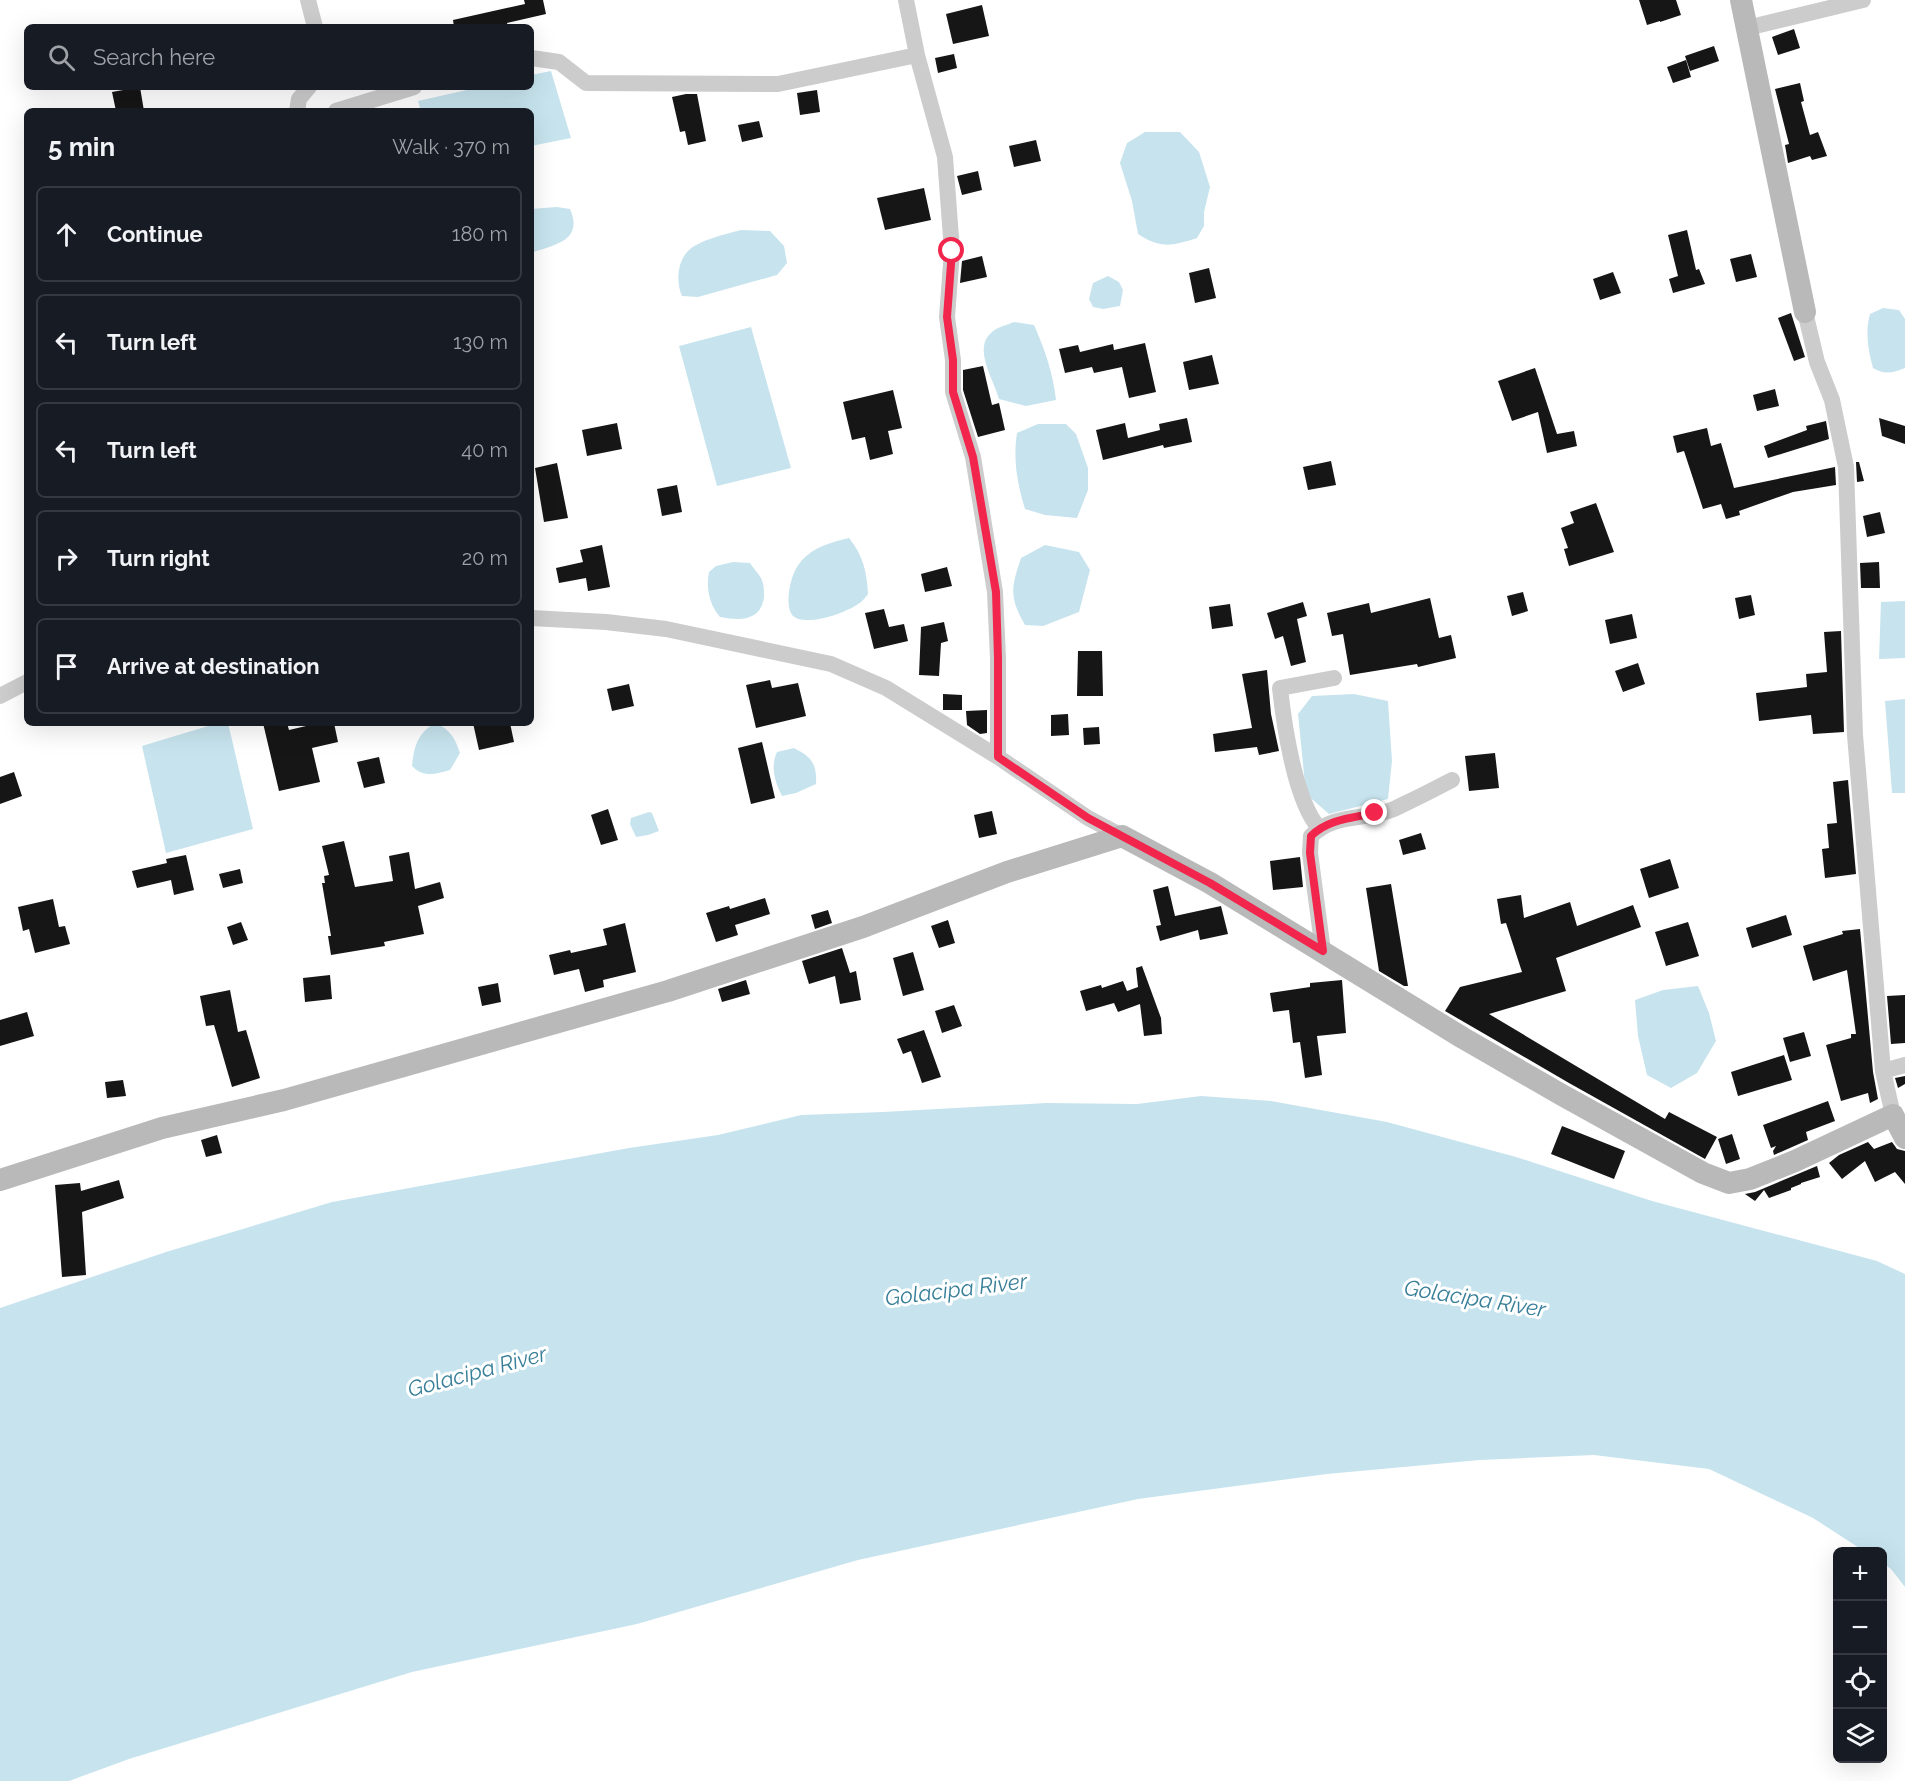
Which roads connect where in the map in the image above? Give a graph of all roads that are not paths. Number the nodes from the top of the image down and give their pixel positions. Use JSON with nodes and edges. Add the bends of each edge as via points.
{"nodes":[{"id":1,"x":308,"y":0,"type":"edge"},
{"id":2,"x":906,"y":0,"type":"edge"},
{"id":3,"x":1741,"y":0,"type":"edge"},
{"id":4,"x":1863,"y":0,"type":"edge"},
{"id":5,"x":314,"y":24,"type":"edge"},
{"id":6,"x":1747,"y":28,"type":"junction"},
{"id":7,"x":917,"y":55,"type":"junction"},
{"id":8,"x":534,"y":58,"type":"edge"},
{"id":9,"x":306,"y":90,"type":"edge"},
{"id":10,"x":404,"y":90,"type":"edge"},
{"id":11,"x":297,"y":108,"type":"edge"},
{"id":12,"x":346,"y":108,"type":"edge"},
{"id":13,"x":1805,"y":312,"type":"joint"},
{"id":14,"x":534,"y":618,"type":"edge"},
{"id":15,"x":1334,"y":678,"type":"dead end"},
{"id":16,"x":24,"y":684,"type":"edge"},
{"id":17,"x":0,"y":696,"type":"edge"},
{"id":18,"x":998,"y":757,"type":"junction"},
{"id":19,"x":1452,"y":780,"type":"dead end"},
{"id":20,"x":1319,"y":828,"type":"junction"},
{"id":21,"x":1122,"y":836,"type":"junction"},
{"id":22,"x":1323,"y":951,"type":"junction"},
{"id":23,"x":1905,"y":1065,"type":"edge"},
{"id":24,"x":1884,"y":1071,"type":"junction"},
{"id":25,"x":1893,"y":1115,"type":"junction"},
{"id":26,"x":1905,"y":1138,"type":"edge"},
{"id":27,"x":0,"y":1180,"type":"edge"}],
"edges":[{"from":1,"to":5,"type":"street"},
{"from":2,"to":7,"type":"street"},
{"from":3,"to":6,"type":"street"},
{"from":4,"to":6,"type":"street"},
{"from":6,"to":13,"type":"street"},
{"from":7,"to":8,"type":"street","via":[[778,84],[586,83],[558,62]]},
{"from":7,"to":18,"type":"street","via":[[945,157],[952,251],[947,317],[953,392],[973,457],[996,592]]},
{"from":9,"to":11,"type":"street","via":[[298,99]]},
{"from":10,"to":12,"type":"street"},
{"from":13,"to":24,"type":"street","via":[[1817,362],[1832,400],[1846,467],[1856,735]]},
{"from":14,"to":18,"type":"street","via":[[606,621],[666,630],[831,664],[886,688]]},
{"from":15,"to":20,"type":"street","via":[[1280,688],[1294,770],[1311,818]]},
{"from":16,"to":17,"type":"street"},
{"from":18,"to":21,"type":"street","via":[[1088,818]]},
{"from":19,"to":20,"type":"street","via":[[1393,810]]},
{"from":20,"to":22,"type":"street","via":[[1311,836],[1310,853]]},
{"from":21,"to":22,"type":"street"},
{"from":21,"to":27,"type":"street","via":[[1007,872],[863,927],[668,991],[284,1100],[162,1128]]},
{"from":22,"to":25,"type":"street","via":[[1562,1095],[1703,1173],[1729,1183],[1795,1161]]},
{"from":23,"to":24,"type":"street"},
{"from":24,"to":25,"type":"street"},
{"from":25,"to":26,"type":"street"}]}
